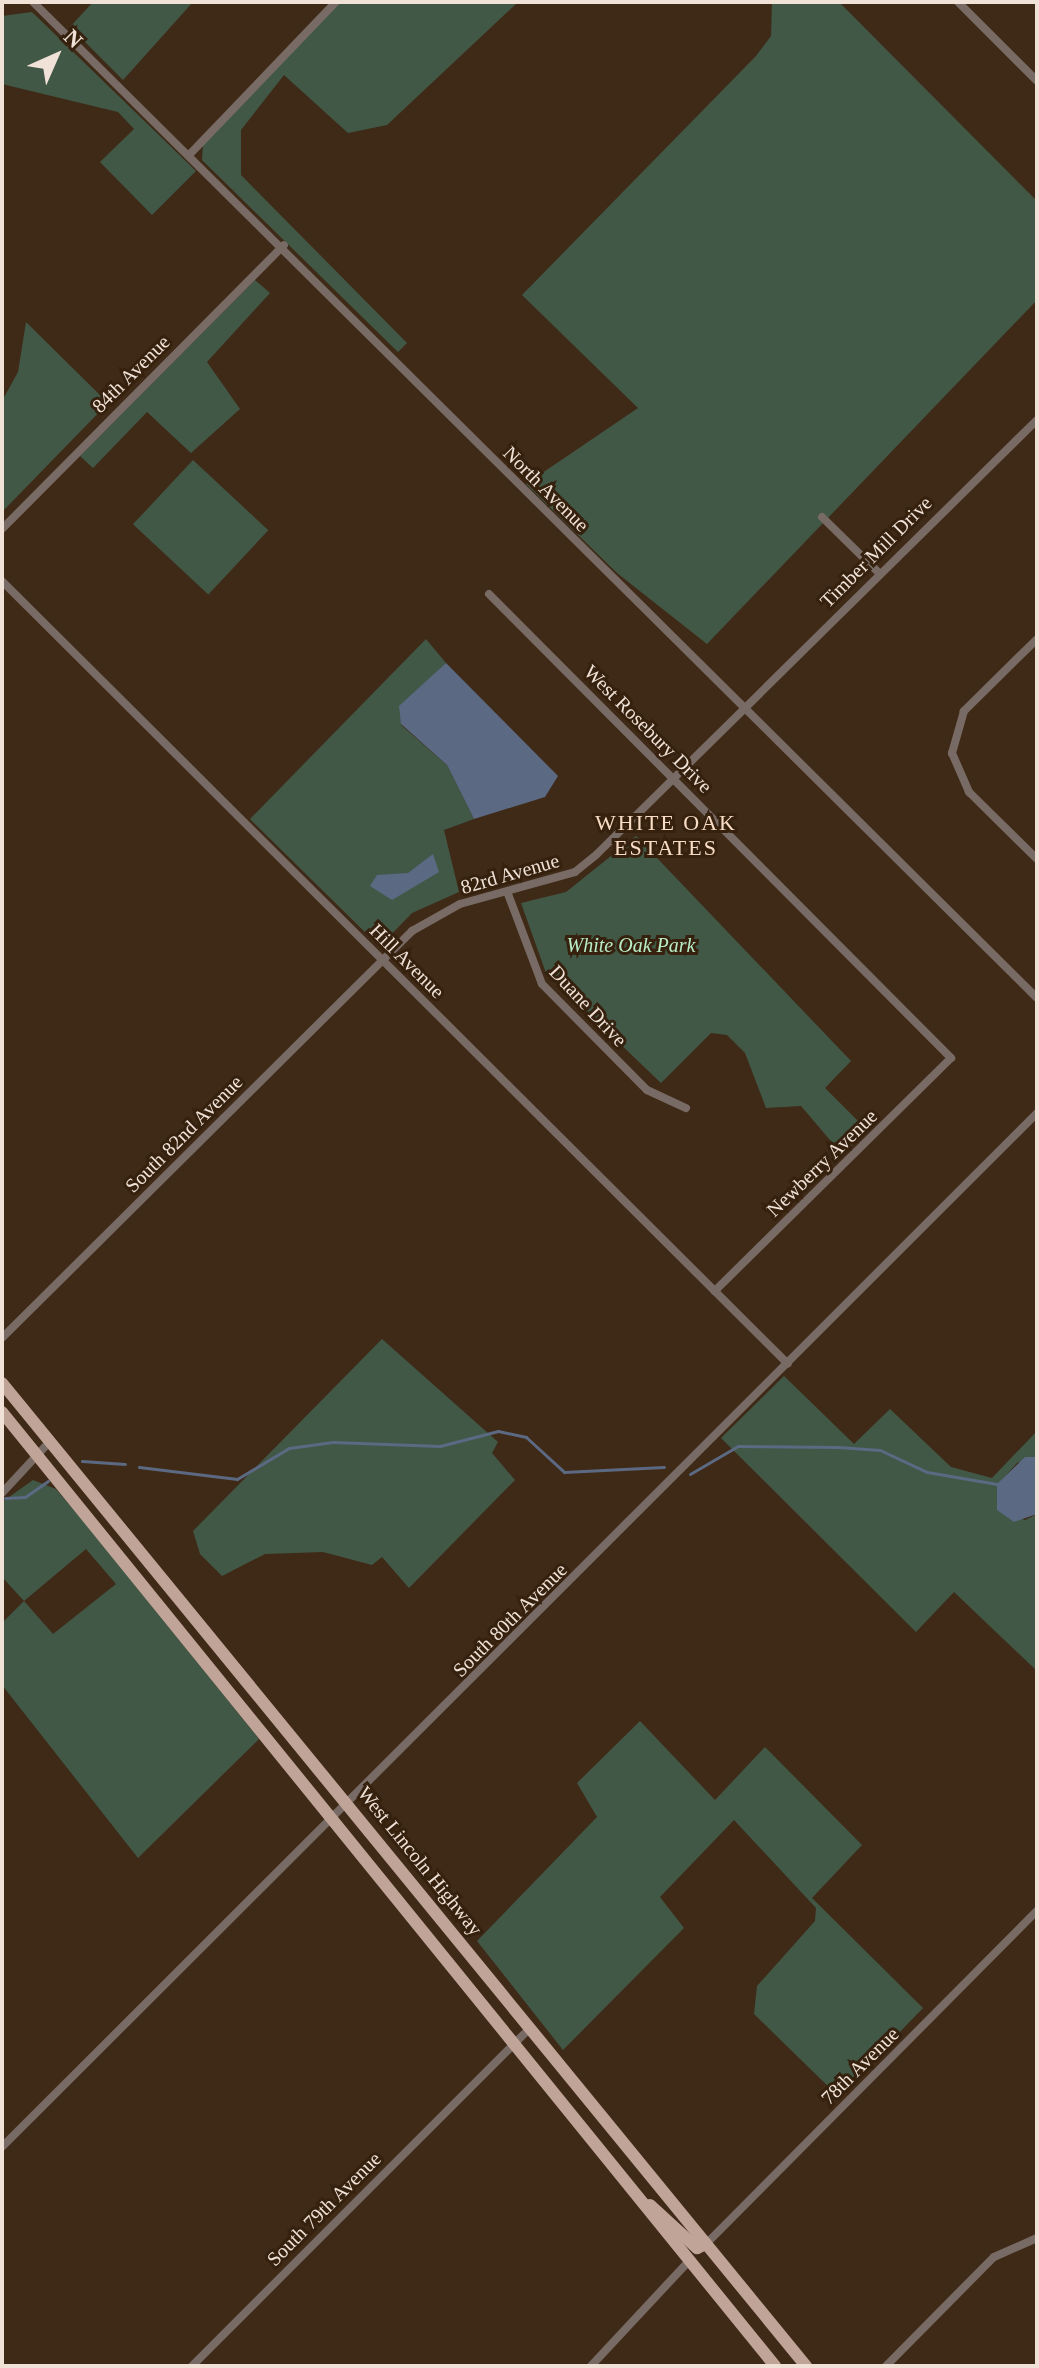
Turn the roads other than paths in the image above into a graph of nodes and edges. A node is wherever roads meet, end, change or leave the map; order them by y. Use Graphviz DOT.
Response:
graph roads {
  1 [pos="33,2"];
  2 [pos="336,2"];
  3 [pos="958,2"];
  4 [pos="1037,81"];
  5 [pos="190,154"];
  6 [pos="284,245"];
  7 [pos="1037,420"];
  8 [pos="822,517"];
  9 [pos="2,529"];
  10 [pos="878,572"];
  11 [pos="2,581"];
  12 [pos="489,594"];
  13 [pos="1037,640"];
  14 [pos="741,710"];
  15 [pos="673,778"];
  16 [pos="1037,859"];
  17 [pos="508,894"];
  18 [pos="382,958"];
  19 [pos="1037,998"];
  20 [pos="951,1058"];
  21 [pos="686,1108"];
  22 [pos="1037,1113"];
  23 [pos="715,1291"];
  24 [pos="5,1335"];
  25 [pos="788,1364"];
  26 [pos="2,1383"];
  27 [pos="2,1412"];
  28 [pos="51,1440"];
  29 [pos="39,1456"];
  30 [pos="2,1493"];
  31 [pos="347,1804"];
  32 [pos="333,1818"];
  33 [pos="1037,1911"];
  34 [pos="530,2028"];
  35 [pos="514,2042"];
  36 [pos="2,2147"];
  37 [pos="631,2191"];
  38 [pos="1037,2238"];
  39 [pos="706,2244"];
  40 [pos="689,2261"];
  41 [pos="192,2366"];
  42 [pos="591,2366"];
  43 [pos="775,2366"];
  44 [pos="806,2366"];
  45 [pos="886,2366"];
  1 -- 5 [label="street, North Avenue"];
  2 -- 5 [label="street"];
  3 -- 4 [label="street"];
  5 -- 6 [label="street, North Avenue"];
  6 -- 9 [label="street, 84th Avenue"];
  6 -- 14 [label="street, North Avenue"];
  7 -- 10 [label="street, Timber Mill Drive"];
  8 -- 10 [label="street"];
  10 -- 14 [label="street, Timber Mill Drive"];
  11 -- 18 [label="street, Hill Avenue"];
  12 -- 15 [label="street, West Rosebury Drive"];
  13 -- 16 [label="street"];
  14 -- 15 [label="street, 82rd Avenue"];
  14 -- 19 [label="street, North Avenue"];
  15 -- 17 [label="street, 82rd Avenue"];
  15 -- 20 [label="street, West Rosebury Drive"];
  17 -- 18 [label="street, 82rd Avenue"];
  17 -- 21 [label="street, Duane Drive"];
  18 -- 23 [label="street, Hill Avenue"];
  18 -- 24 [label="street, South 82nd Avenue"];
  20 -- 23 [label="street, Newberry Avenue"];
  22 -- 25 [label="street, South 80th Avenue"];
  23 -- 25 [label="street, Hill Avenue"];
  25 -- 31 [label="street, South 80th Avenue"];
  26 -- 28 [label="main road, West Lincoln Highway"];
  27 -- 29 [label="main road, West Lincoln Highway"];
  28 -- 29 [label="street"];
  28 -- 31 [label="main road, West Lincoln Highway"];
  29 -- 30 [label="street"];
  29 -- 32 [label="main road, West Lincoln Highway"];
  31 -- 32 [label="street, South 80th Avenue"];
  31 -- 34 [label="main road, West Lincoln Highway"];
  32 -- 35 [label="main road, West Lincoln Highway"];
  32 -- 36 [label="street, South 80th Avenue"];
  33 -- 39 [label="street, 78th Avenue"];
  34 -- 35 [label="street, South 79th Avenue"];
  34 -- 39 [label="main road, West Lincoln Highway"];
  35 -- 37 [label="main road, West Lincoln Highway"];
  35 -- 41 [label="street, South 79th Avenue"];
  37 -- 39 [label="main road"];
  37 -- 40 [label="main road, West Lincoln Highway"];
  38 -- 45 [label="street"];
  39 -- 44 [label="main road, West Lincoln Highway"];
  40 -- 42 [label="street"];
  40 -- 43 [label="main road, West Lincoln Highway"];
}
